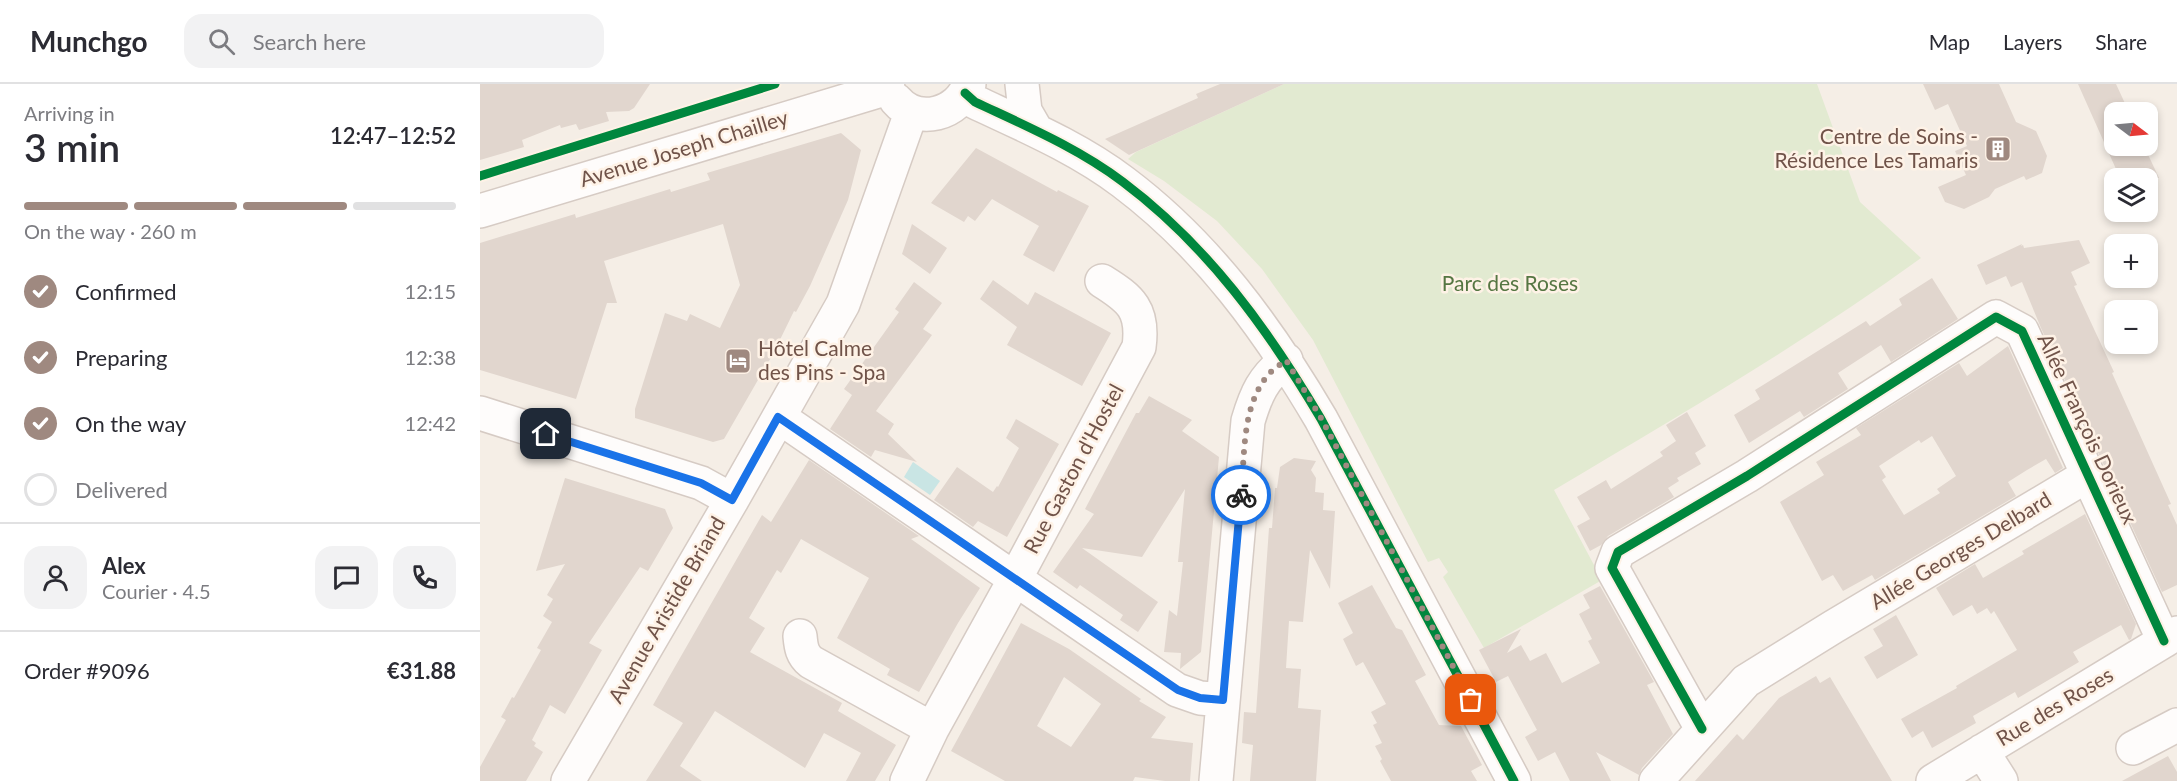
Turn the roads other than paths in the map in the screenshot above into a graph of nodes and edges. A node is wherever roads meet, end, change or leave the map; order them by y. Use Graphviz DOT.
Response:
graph roads {
  1 [pos="1022,84"];
  2 [pos="887,86"];
  3 [pos="967,88"];
  4 [pos="914,113"];
  5 [pos="1036,130"];
  6 [pos="480,211"];
  7 [pos="1102,281"];
  8 [pos="1286,360"];
  9 [pos="480,413"];
  10 [pos="778,417"];
  11 [pos="2088,475"];
  12 [pos="732,500"];
  13 [pos="1015,579"];
  14 [pos="800,636"];
  15 [pos="2170,637"];
  16 [pos="1223,700"];
  17 [pos="2177,725"];
  18 [pos="932,729"];
  19 [pos="1702,729"];
  20 [pos="2133,748"];
  21 [pos="1982,751"];
  22 [pos="911,780"];
  23 [pos="568,781"];
  24 [pos="1216,781"];
  25 [pos="1514,781"];
  26 [pos="1656,781"];
  27 [pos="1933,781"];
  28 [pos="2001,781"];
  1 -- 5 [label="street"];
  2 -- 4 [label="street"];
  2 -- 6 [label="street, Avenue Joseph Chailley"];
  3 -- 4 [label="street"];
  3 -- 5 [label="street"];
  4 -- 10 [label="street, Avenue Aristide Briand"];
  5 -- 8 [label="street"];
  7 -- 13 [label="street, Rue Gaston d'Hostel"];
  8 -- 16 [label="street"];
  8 -- 25 [label="street"];
  9 -- 12 [label="street"];
  10 -- 12 [label="street, Avenue Aristide Briand"];
  10 -- 13 [label="street"];
  11 -- 15 [label="street, Allée François Dorieux"];
  11 -- 19 [label="street, Allée Georges Delbard"];
  11 -- 19 [label="street, Allée François Dorieux"];
  12 -- 23 [label="street, Avenue Aristide Briand"];
  13 -- 16 [label="street"];
  13 -- 18 [label="street, Rue Gaston d'Hostel"];
  14 -- 18 [label="street"];
  15 -- 21 [label="street, Rue des Roses"];
  16 -- 24 [label="street"];
  17 -- 20 [label="street"];
  18 -- 22 [label="street, Rue Gaston d'Hostel"];
  19 -- 26 [label="street, Allée Georges Delbard"];
  21 -- 27 [label="street, Rue des Roses"];
  21 -- 28 [label="street"];
}
